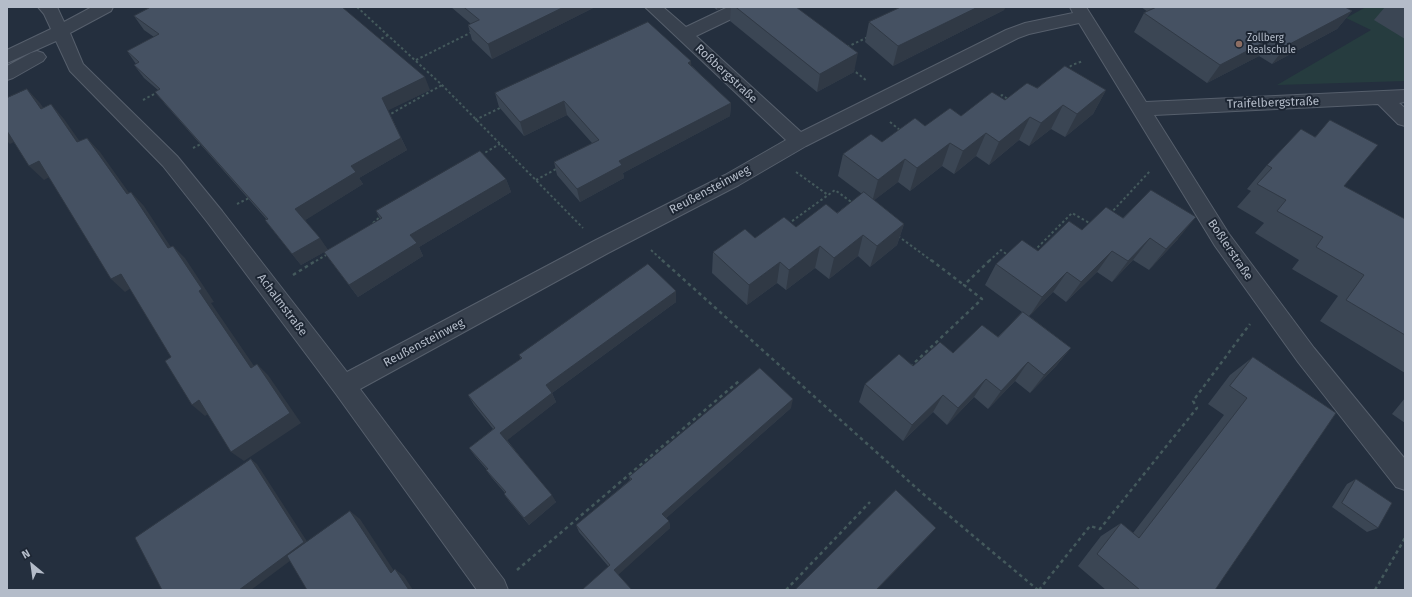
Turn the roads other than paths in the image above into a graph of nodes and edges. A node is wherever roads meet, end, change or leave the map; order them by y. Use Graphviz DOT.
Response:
graph roads {
  1 [pos="46,7"];
  2 [pos="105,7"];
  3 [pos="652,7"];
  4 [pos="742,7"];
  5 [pos="1081,12"];
  6 [pos="59,32"];
  7 [pos="684,35"];
  8 [pos="7,57"];
  9 [pos="7,74"];
  10 [pos="1405,96"];
  11 [pos="1383,98"];
  12 [pos="1141,109"];
  13 [pos="1405,119"];
  14 [pos="799,141"];
  15 [pos="344,386"];
  16 [pos="1405,478"];
  17 [pos="494,590"];
  1 -- 6 [label="street, Achalmstraße"];
  2 -- 6 [label="street"];
  3 -- 7 [label="street, Roßbergstraße"];
  4 -- 7 [label="street"];
  5 -- 12 [label="street, Boßlerstraße"];
  5 -- 14 [label="street, Reußensteinweg"];
  6 -- 8 [label="street"];
  6 -- 9 [label="street"];
  6 -- 15 [label="street, Achalmstraße"];
  7 -- 14 [label="street, Roßbergstraße"];
  10 -- 11 [label="street, Traifelbergstraße"];
  11 -- 12 [label="street, Traifelbergstraße"];
  11 -- 13 [label="street"];
  12 -- 16 [label="street, Boßlerstraße"];
  14 -- 15 [label="street, Reußensteinweg"];
  15 -- 17 [label="street, Achalmstraße"];
}
